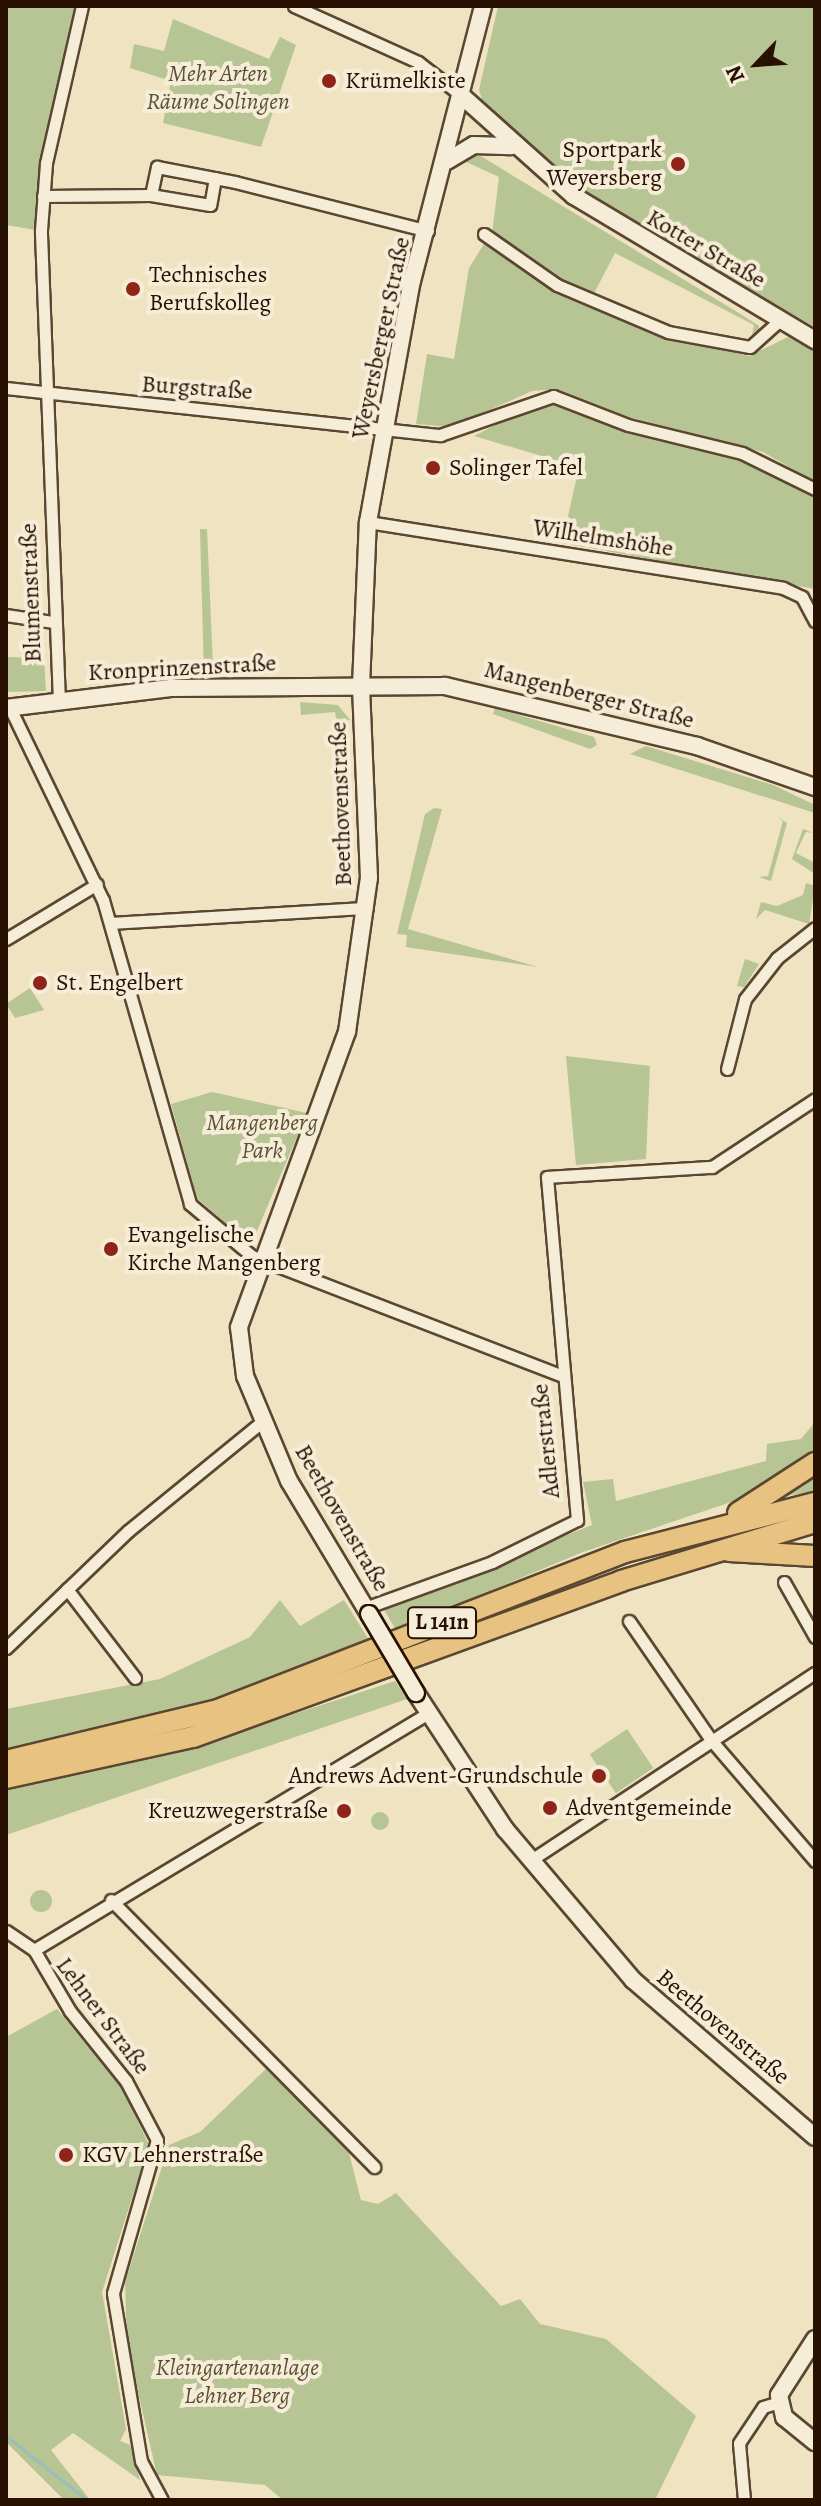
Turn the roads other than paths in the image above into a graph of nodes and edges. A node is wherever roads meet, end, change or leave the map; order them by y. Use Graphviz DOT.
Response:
graph roads {
  1 [pos="82,6"];
  2 [pos="294,6"];
  3 [pos="483,6"];
  4 [pos="462,96"];
  5 [pos="511,146"];
  6 [pos="447,161"];
  7 [pos="215,178"];
  8 [pos="151,195"];
  9 [pos="43,196"];
  10 [pos="428,231"];
  11 [pos="484,234"];
  12 [pos="780,320"];
  13 [pos="815,340"];
  14 [pos="6,388"];
  15 [pos="45,398"];
  16 [pos="385,425"];
  17 [pos="815,489"];
  18 [pos="368,522"];
  19 [pos="6,615"];
  20 [pos="815,621"];
  21 [pos="53,622"];
  22 [pos="361,686"];
  23 [pos="59,702"];
  24 [pos="8,708"];
  25 [pos="810,788"];
  26 [pos="97,884"];
  27 [pos="367,908"];
  28 [pos="111,923"];
  29 [pos="815,928"];
  30 [pos="6,939"];
  31 [pos="727,1069"];
  32 [pos="815,1099"];
  33 [pos="258,1258"];
  34 [pos="560,1375"];
  35 [pos="263,1421"];
  36 [pos="815,1463"];
  37 [pos="815,1503"];
  38 [pos="815,1522"];
  39 [pos="719,1524"];
  40 [pos="705,1552"];
  41 [pos="815,1556"];
  42 [pos="784,1582"];
  43 [pos="67,1589"];
  44 [pos="367,1611"];
  45 [pos="629,1621"];
  46 [pos="815,1637"];
  47 [pos="6,1648"];
  48 [pos="815,1673"];
  49 [pos="135,1678"];
  50 [pos="428,1713"];
  51 [pos="711,1740"];
  52 [pos="6,1761"];
  53 [pos="6,1778"];
  54 [pos="531,1860"];
  55 [pos="815,1861"];
  56 [pos="111,1900"];
  57 [pos="6,1931"];
  58 [pos="11,1943"];
  59 [pos="34,1950"];
  60 [pos="815,2137"];
  61 [pos="374,2167"];
  62 [pos="815,2339"];
  63 [pos="779,2402"];
  64 [pos="815,2442"];
  65 [pos="162,2500"];
  66 [pos="744,2500"];
  1 -- 9 [label="street, Blumenstraße"];
  2 -- 4 [label="street"];
  3 -- 4 [label="main road, Weyersberger Straße"];
  4 -- 5 [label="main road, Kotter Straße"];
  4 -- 6 [label="main road, Weyersberger Straße"];
  5 -- 6 [label="main road"];
  5 -- 12 [label="main road, Kotter Straße"];
  6 -- 10 [label="main road, Weyersberger Straße"];
  7 -- 8 [label="street"];
  7 -- 8 [label="street"];
  7 -- 10 [label="street"];
  8 -- 9 [label="street"];
  9 -- 15 [label="street, Blumenstraße"];
  10 -- 16 [label="main road, Weyersberger Straße"];
  11 -- 12 [label="street, Kotter Straße"];
  12 -- 13 [label="main road, Kotter Straße"];
  14 -- 15 [label="street, Burgstraße"];
  15 -- 16 [label="street, Burgstraße"];
  15 -- 21 [label="street, Blumenstraße"];
  16 -- 17 [label="street, Burgstraße"];
  16 -- 18 [label="main road, Weyersberger Straße"];
  18 -- 20 [label="street, Wilhelmshöhe"];
  18 -- 22 [label="main road, Weyersberger Straße"];
  19 -- 21 [label="street"];
  21 -- 23 [label="street, Blumenstraße"];
  22 -- 23 [label="main road, Kronprinzenstraße"];
  22 -- 25 [label="main road, Mangenberger Straße"];
  22 -- 27 [label="main road, Beethovenstraße"];
  23 -- 24 [label="main road, Kronprinzenstraße"];
  24 -- 26 [label="street"];
  26 -- 28 [label="street"];
  26 -- 30 [label="street"];
  27 -- 28 [label="street"];
  27 -- 33 [label="main road, Beethovenstraße"];
  28 -- 33 [label="street"];
  29 -- 31 [label="street"];
  32 -- 34 [label="street, Adlerstraße"];
  33 -- 34 [label="street"];
  33 -- 35 [label="main road, Beethovenstraße"];
  34 -- 44 [label="street, Adlerstraße"];
  35 -- 43 [label="street"];
  35 -- 44 [label="main road, Beethovenstraße"];
  36 -- 39 [label="highway"];
  37 -- 39 [label="highway, L 141n"];
  38 -- 40 [label="highway, L 141n"];
  39 -- 52 [label="highway, L 141n"];
  40 -- 41 [label="highway"];
  40 -- 53 [label="highway, L 141n"];
  42 -- 46 [label="street"];
  43 -- 47 [label="street"];
  43 -- 49 [label="street"];
  44 -- 50 [label="main road, Beethovenstraße, bridge"];
  45 -- 51 [label="street"];
  48 -- 51 [label="street"];
  50 -- 54 [label="main road, Beethovenstraße"];
  50 -- 56 [label="street, Lehner Straße"];
  51 -- 54 [label="street"];
  51 -- 55 [label="street"];
  54 -- 60 [label="main road, Beethovenstraße"];
  56 -- 59 [label="street, Lehner Straße"];
  56 -- 61 [label="street"];
  57 -- 58 [label="street"];
  58 -- 59 [label="street"];
  59 -- 65 [label="street, Lehner Straße"];
  62 -- 63 [label="main road"];
  63 -- 64 [label="main road"];
  63 -- 66 [label="street"];
}
